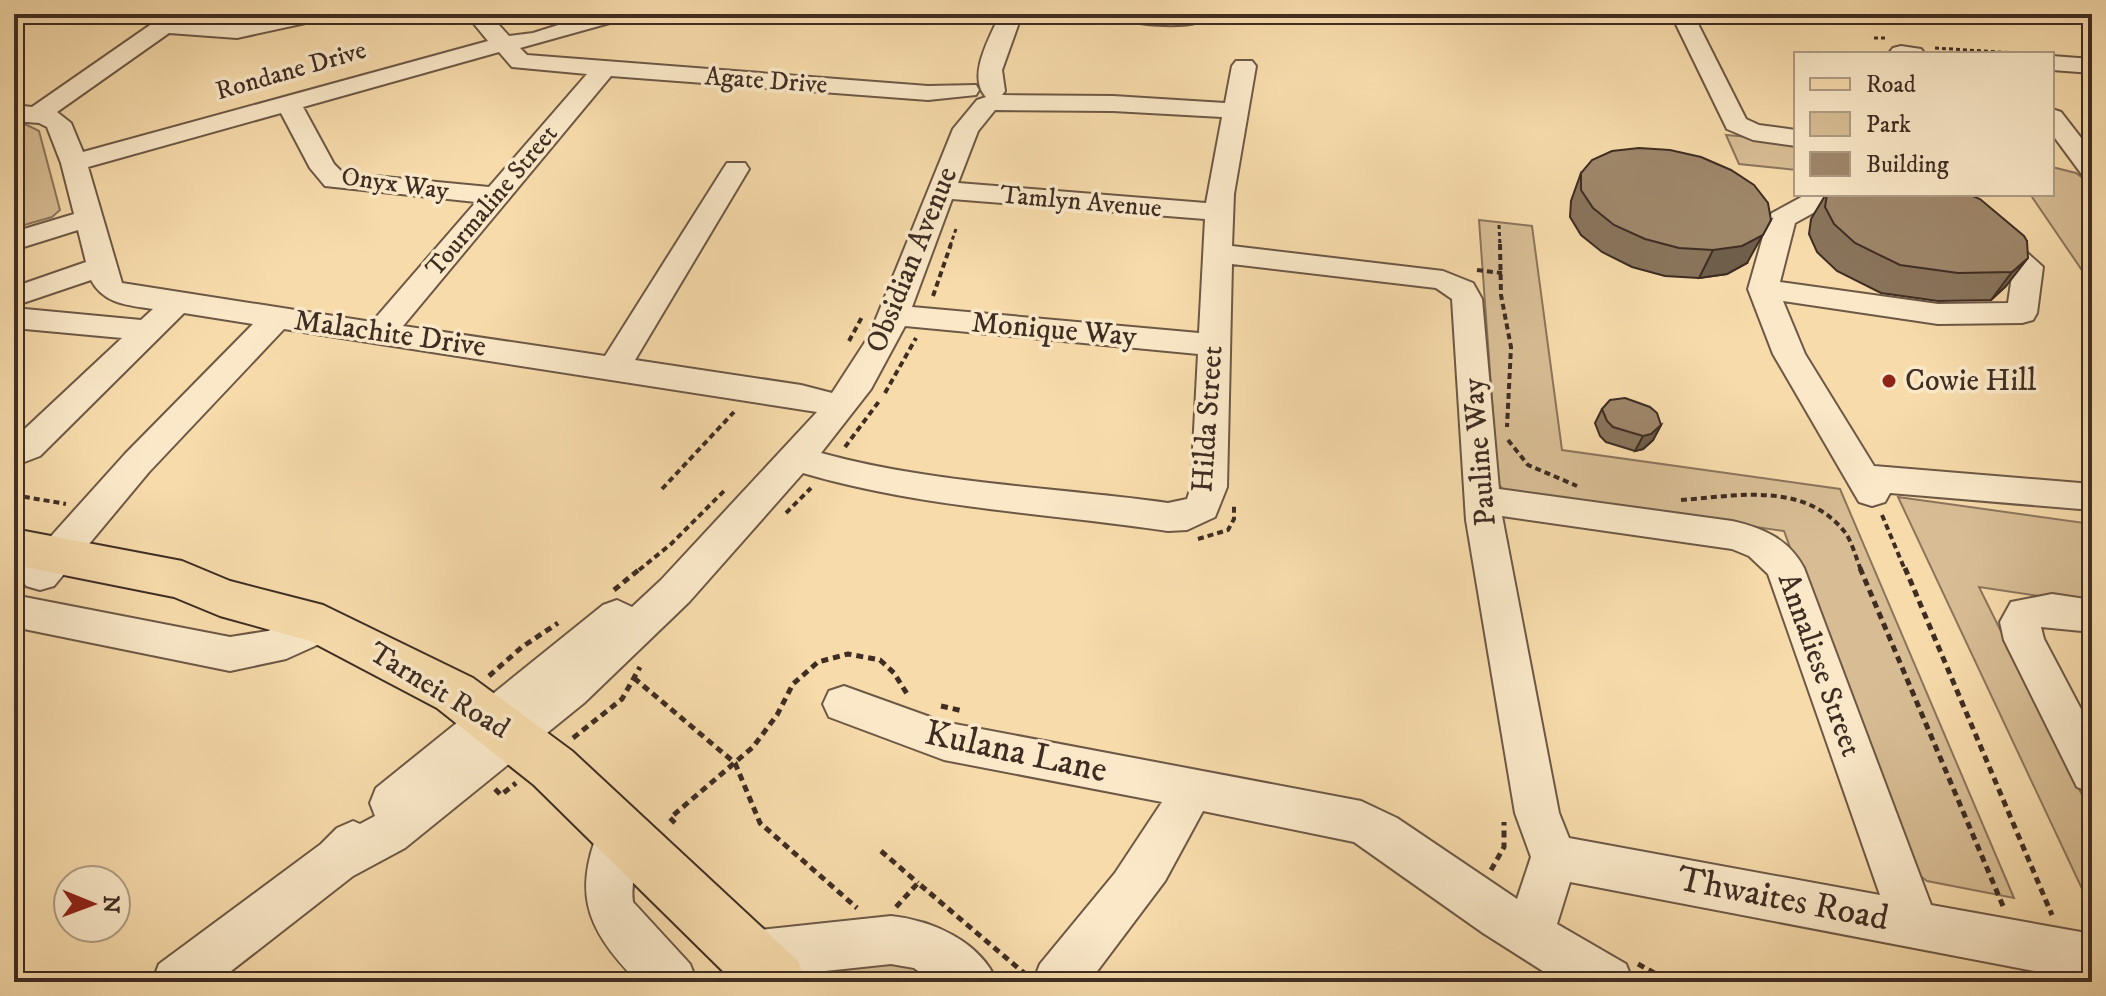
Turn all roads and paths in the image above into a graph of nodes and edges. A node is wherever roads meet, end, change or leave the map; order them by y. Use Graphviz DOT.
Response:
graph roads {
  1 [pos="316,14"];
  2 [pos="477,14"];
  3 [pos="616,14"];
  4 [pos="1011,14"];
  5 [pos="1122,14"];
  6 [pos="1682,14"];
  7 [pos="1192,19"];
  8 [pos="172,20"];
  9 [pos="1874,38"];
  10 [pos="502,44"];
  11 [pos="1897,46"];
  12 [pos="1922,51"];
  13 [pos="1959,52"];
  14 [pos="2054,63"];
  15 [pos="1244,66"];
  16 [pos="2092,66"];
  17 [pos="604,69"];
  18 [pos="978,97"];
  19 [pos="288,103"];
  20 [pos="1235,111"];
  21 [pos="36,117"];
  22 [pos="2054,120"];
  23 [pos="1794,138"];
  24 [pos="74,163"];
  25 [pos="2054,164"];
  26 [pos="736,169"];
  27 [pos="2091,169"];
  28 [pos="956,191"];
  29 [pos="496,196"];
  30 [pos="1823,196"];
  31 [pos="1909,196"];
  32 [pos="1219,212"];
  33 [pos="89,218"];
  34 [pos="14,241"];
  35 [pos="1217,253"];
  36 [pos="102,266"];
  37 [pos="1763,289"];
  38 [pos="14,297"];
  39 [pos="177,303"];
  40 [pos="910,316"];
  41 [pos="14,318"];
  42 [pos="276,318"];
  43 [pos="148,331"];
  44 [pos="380,333"];
  45 [pos="1214,345"];
  46 [pos="614,368"];
  47 [pos="742,404"];
  48 [pos="841,407"];
  49 [pos="14,454"];
  50 [pos="811,464"];
  51 [pos="1868,485"];
  52 [pos="662,489"];
  53 [pos="2092,497"];
  54 [pos="1482,500"];
  55 [pos="1234,503"];
  56 [pos="770,508"];
  57 [pos="1185,539"];
  58 [pos="28,568"];
  59 [pos="2092,616"];
  60 [pos="323,625"];
  61 [pos="634,678"];
  62 [pos="844,704"];
  63 [pos="502,726"];
  64 [pos="2092,773"];
  65 [pos="1191,788"];
  66 [pos="1501,809"];
  67 [pos="621,830"];
  68 [pos="881,851"];
  69 [pos="1554,857"];
  70 [pos="1488,875"];
  71 [pos="918,883"];
  72 [pos="1914,924"];
  73 [pos="1530,934"];
  74 [pos="891,940"];
  75 [pos="2080,956"];
  76 [pos="764,969"];
  77 [pos="178,982"];
  78 [pos="672,982"];
  79 [pos="972,982"];
  80 [pos="1058,982"];
  81 [pos="1608,982"];
  1 -- 8 [label="street"];
  2 -- 10 [label="street, Agate Drive"];
  3 -- 10 [label="street, Rondane Drive"];
  4 -- 18 [label="street, Obsidian Avenue"];
  5 -- 7 [label="street"];
  6 -- 23 [label="street"];
  8 -- 21 [label="street"];
  9 -- 11 [label="path"];
  10 -- 17 [label="street, Agate Drive"];
  10 -- 19 [label="street, Rondane Drive"];
  11 -- 12 [label="street"];
  12 -- 13 [label="path"];
  14 -- 16 [label="street"];
  15 -- 20 [label="street, Hilda Street"];
  17 -- 18 [label="street, Agate Drive"];
  17 -- 29 [label="street, Tourmaline Street"];
  18 -- 20 [label="street, Agate Drive"];
  18 -- 28 [label="street, Obsidian Avenue"];
  19 -- 24 [label="street, Rondane Drive"];
  19 -- 29 [label="street, Onyx Way"];
  20 -- 32 [label="street, Hilda Street"];
  21 -- 24 [label="street, Malachite Drive"];
  22 -- 27 [label="street"];
  24 -- 33 [label="street, Malachite Drive"];
  25 -- 27 [label="street"];
  26 -- 46 [label="street"];
  28 -- 32 [label="street, Tamlyn Avenue"];
  28 -- 40 [label="street, Obsidian Avenue"];
  28 -- 40 [label="path"];
  29 -- 44 [label="street, Tourmaline Street"];
  30 -- 37 [label="street"];
  31 -- 37 [label="street"];
  32 -- 35 [label="street, Hilda Street"];
  33 -- 34 [label="street"];
  33 -- 36 [label="street, Malachite Drive"];
  35 -- 45 [label="street, Hilda Street"];
  35 -- 54 [label="street, Pauline Way"];
  36 -- 38 [label="street"];
  36 -- 39 [label="street, Malachite Drive"];
  37 -- 51 [label="street"];
  39 -- 42 [label="street, Malachite Drive"];
  39 -- 43 [label="street"];
  40 -- 45 [label="street, Monique Way"];
  40 -- 48 [label="street, Obsidian Avenue"];
  40 -- 50 [label="path"];
  41 -- 43 [label="street"];
  42 -- 44 [label="street, Malachite Drive"];
  42 -- 58 [label="street"];
  43 -- 49 [label="street"];
  44 -- 46 [label="street, Malachite Drive"];
  45 -- 50 [label="street, Hilda Street"];
  46 -- 48 [label="street, Malachite Drive"];
  47 -- 52 [label="path"];
  48 -- 50 [label="street, Obsidian Avenue"];
  50 -- 56 [label="street, Obsidian Avenue"];
  50 -- 56 [label="path"];
  51 -- 53 [label="street"];
  51 -- 75 [label="path"];
  54 -- 69 [label="street, Pauline Way"];
  54 -- 72 [label="street, Annaliese Street"];
  55 -- 57 [label="path"];
  56 -- 63 [label="street, Obsidian Avenue"];
  58 -- 60 [label="main road, Tarneit Road"];
  58 -- 60 [label="street"];
  59 -- 64 [label="street"];
  60 -- 63 [label="main road, Tarneit Road"];
  61 -- 74 [label="path"];
  62 -- 65 [label="street, Kulana Lane"];
  63 -- 67 [label="main road, Tarneit Road"];
  63 -- 77 [label="street, Obsidian Avenue"];
  65 -- 73 [label="street, Kulana Lane"];
  65 -- 80 [label="street"];
  66 -- 70 [label="path"];
  67 -- 76 [label="main road, Tarneit Road"];
  67 -- 78 [label="street"];
  68 -- 71 [label="path"];
  69 -- 72 [label="street, Thwaites Road"];
  69 -- 73 [label="street"];
  72 -- 75 [label="street, Thwaites Road"];
  73 -- 81 [label="street, Kulana Lane"];
  74 -- 76 [label="street, Tarneit Road"];
  74 -- 79 [label="street, Tarneit Road"];
}
